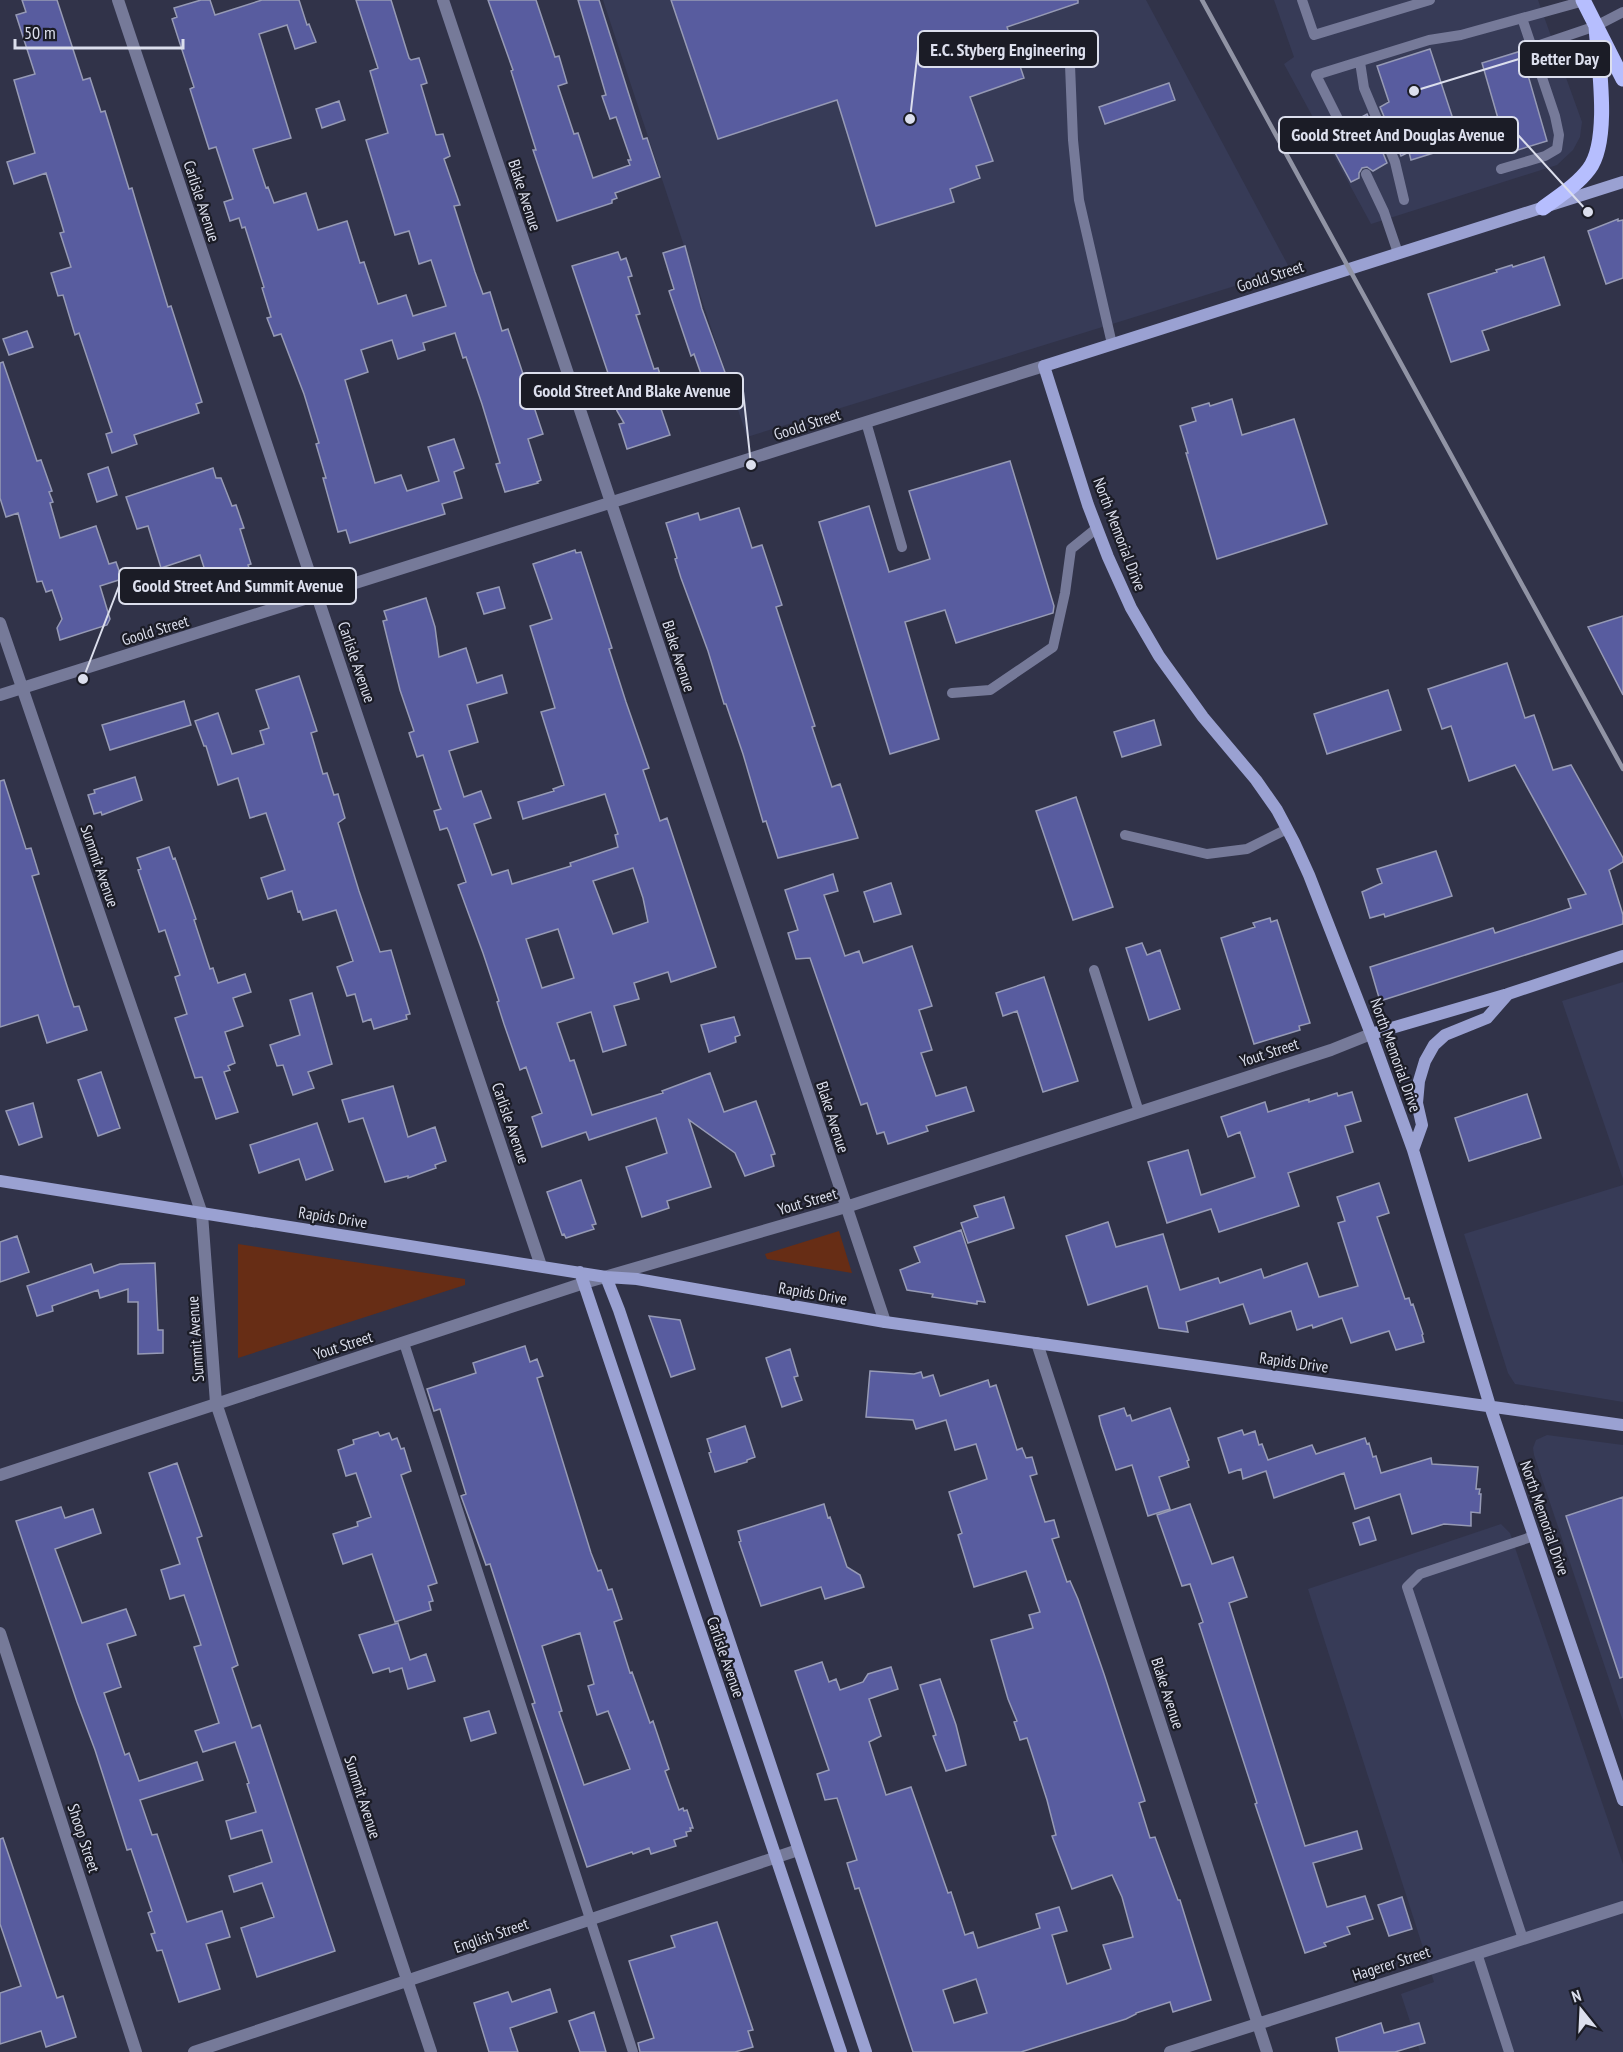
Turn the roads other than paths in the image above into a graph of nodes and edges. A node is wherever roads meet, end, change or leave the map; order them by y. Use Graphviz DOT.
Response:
graph roads {
  1 [pos="118,0"];
  2 [pos="442,0"];
  3 [pos="1302,0"];
  4 [pos="1430,0"];
  5 [pos="1584,1"];
  6 [pos="1623,12"];
  7 [pos="1522,18"];
  8 [pos="1596,26"];
  9 [pos="1531,48"];
  10 [pos="1360,62"];
  11 [pos="1070,65"];
  12 [pos="1623,79"];
  13 [pos="1342,127"];
  14 [pos="1502,169"];
  15 [pos="1366,174"];
  16 [pos="1623,182"];
  17 [pos="1404,200"];
  18 [pos="1543,208"];
  19 [pos="1398,252"];
  20 [pos="1112,344"];
  21 [pos="1044,366"];
  22 [pos="866,422"];
  23 [pos="611,503"];
  24 [pos="1097,528"];
  25 [pos="902,547"];
  26 [pos="317,596"];
  27 [pos="0,623"];
  28 [pos="22,688"];
  29 [pos="952,693"];
  30 [pos="0,695"];
  31 [pos="1287,829"];
  32 [pos="1125,835"];
  33 [pos="1623,956"];
  34 [pos="1094,970"];
  35 [pos="1508,994"];
  36 [pos="1371,1035"];
  37 [pos="1139,1112"];
  38 [pos="1413,1150"];
  39 [pos="0,1181"];
  40 [pos="846,1207"];
  41 [pos="202,1214"];
  42 [pos="541,1266"];
  43 [pos="606,1277"];
  44 [pos="582,1278"];
  45 [pos="885,1322"];
  46 [pos="404,1343"];
  47 [pos="1037,1343"];
  48 [pos="216,1403"];
  49 [pos="1490,1406"];
  50 [pos="1623,1425"];
  51 [pos="0,1475"];
  52 [pos="1534,1536"];
  53 [pos="0,1633"];
  54 [pos="1623,1800"];
  55 [pos="798,1850"];
  56 [pos="776,1858"];
  57 [pos="1623,1907"];
  58 [pos="590,1919"];
  59 [pos="1523,1939"];
  60 [pos="1477,1953"];
  61 [pos="407,1981"];
  62 [pos="1257,2023"];
  63 [pos="136,2052"];
  64 [pos="194,2052"];
  65 [pos="431,2052"];
  66 [pos="633,2052"];
  67 [pos="841,2052"];
  68 [pos="866,2052"];
  69 [pos="1170,2052"];
  70 [pos="1267,2052"];
  71 [pos="1509,2052"];
  1 -- 26 [label="street, Carlisle Avenue"];
  2 -- 23 [label="street, Blake Avenue"];
  3 -- 4 [label="lane"];
  5 -- 7 [label="lane"];
  5 -- 8 [label="main road"];
  6 -- 8 [label="lane"];
  7 -- 9 [label="lane"];
  7 -- 10 [label="lane"];
  8 -- 9 [label="lane"];
  8 -- 12 [label="main road"];
  8 -- 18 [label="main road"];
  9 -- 14 [label="lane"];
  10 -- 13 [label="lane"];
  10 -- 17 [label="lane"];
  11 -- 20 [label="lane"];
  15 -- 19 [label="lane"];
  16 -- 18 [label="street, Goold Street"];
  18 -- 19 [label="street, Goold Street"];
  19 -- 20 [label="street, Goold Street"];
  20 -- 21 [label="street, Goold Street"];
  21 -- 22 [label="street, Goold Street"];
  21 -- 24 [label="street, North Memorial Drive"];
  22 -- 23 [label="street, Goold Street"];
  22 -- 25 [label="lane"];
  23 -- 26 [label="street, Goold Street"];
  23 -- 40 [label="street, Blake Avenue"];
  24 -- 29 [label="lane"];
  24 -- 31 [label="street, North Memorial Drive"];
  26 -- 28 [label="street, Goold Street"];
  26 -- 42 [label="street, Carlisle Avenue"];
  27 -- 28 [label="street, Summit Avenue"];
  28 -- 30 [label="street, Goold Street"];
  28 -- 41 [label="street, Summit Avenue"];
  31 -- 32 [label="lane"];
  31 -- 36 [label="street, North Memorial Drive"];
  33 -- 35 [label="street, Yout Street"];
  34 -- 37 [label="lane"];
  35 -- 36 [label="street, Yout Street"];
  35 -- 38 [label="street"];
  36 -- 37 [label="street, Yout Street"];
  36 -- 38 [label="street, North Memorial Drive"];
  37 -- 40 [label="street, Yout Street"];
  38 -- 49 [label="street, North Memorial Drive"];
  39 -- 41 [label="street, Rapids Drive"];
  40 -- 43 [label="street, Yout Street"];
  40 -- 45 [label="street, Blake Avenue"];
  41 -- 42 [label="street, Rapids Drive"];
  41 -- 48 [label="street, Summit Avenue"];
  42 -- 44 [label="street, Rapids Drive"];
  43 -- 44 [label="street, Rapids Drive"];
  43 -- 45 [label="street, Rapids Drive"];
  43 -- 55 [label="street, Carlisle Avenue"];
  44 -- 46 [label="street, Yout Street"];
  44 -- 56 [label="street, Carlisle Avenue"];
  45 -- 47 [label="street, Rapids Drive"];
  46 -- 48 [label="street, Yout Street"];
  46 -- 58 [label="lane"];
  47 -- 49 [label="street, Rapids Drive"];
  47 -- 62 [label="street, Blake Avenue"];
  48 -- 51 [label="street, Yout Street"];
  48 -- 61 [label="street, Summit Avenue"];
  49 -- 50 [label="street, Rapids Drive"];
  49 -- 52 [label="street, North Memorial Drive"];
  52 -- 54 [label="street, North Memorial Drive"];
  52 -- 59 [label="lane"];
  53 -- 63 [label="street, Shoop Street"];
  55 -- 56 [label="street, English Street"];
  55 -- 68 [label="street, Carlisle Avenue"];
  56 -- 58 [label="street, English Street"];
  56 -- 67 [label="street, Carlisle Avenue"];
  57 -- 59 [label="street, Hagerer Street"];
  58 -- 61 [label="street, English Street"];
  58 -- 66 [label="lane"];
  59 -- 60 [label="street, Hagerer Street"];
  60 -- 62 [label="street, Hagerer Street"];
  60 -- 71 [label="lane"];
  61 -- 64 [label="street, English Street"];
  61 -- 65 [label="street, Summit Avenue"];
  62 -- 69 [label="street, Hagerer Street"];
  62 -- 70 [label="street, Blake Avenue"];
}
